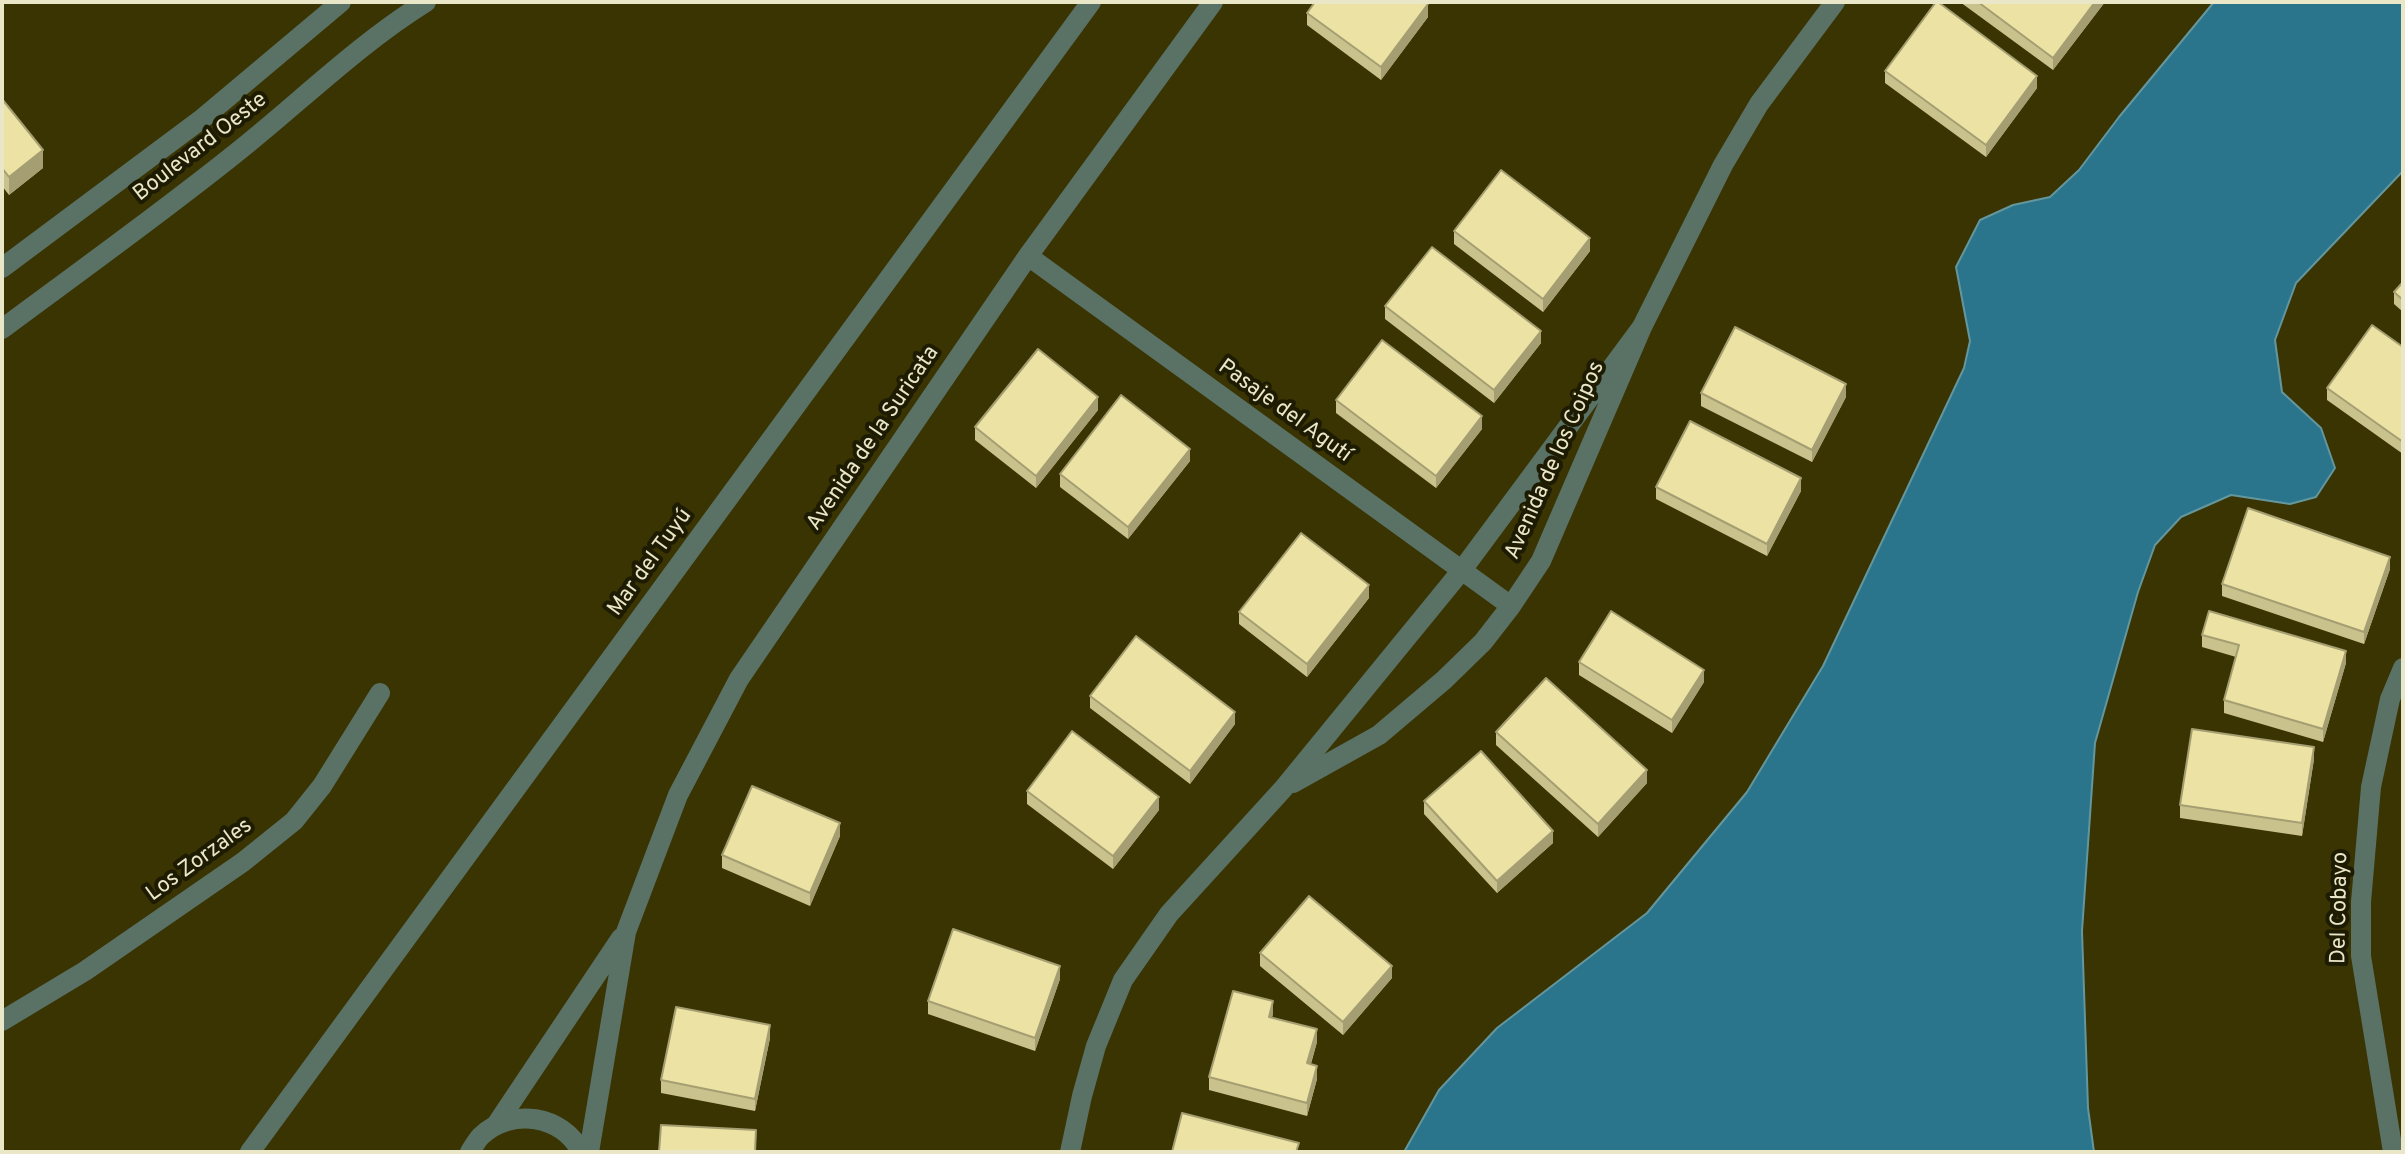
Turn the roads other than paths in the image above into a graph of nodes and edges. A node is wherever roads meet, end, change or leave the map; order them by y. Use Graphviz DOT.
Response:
graph roads {
  1 [pos="341,2"];
  2 [pos="426,2"];
  3 [pos="1091,2"];
  4 [pos="1213,2"];
  5 [pos="1835,2"];
  6 [pos="1028,256"];
  7 [pos="2,268"];
  8 [pos="5,320"];
  9 [pos="1642,327"];
  10 [pos="1462,570"];
  11 [pos="1511,606"];
  12 [pos="2403,668"];
  13 [pos="380,693"];
  14 [pos="1283,789"];
  15 [pos="626,932"];
  16 [pos="2,1021"];
  17 [pos="496,1125"];
  18 [pos="250,1152"];
  19 [pos="470,1152"];
  20 [pos="581,1152"];
  21 [pos="589,1152"];
  22 [pos="1070,1152"];
  23 [pos="2393,1152"];
  1 -- 7 [label="street, Boulevard Oeste"];
  2 -- 8 [label="street, Boulevard Oeste"];
  3 -- 18 [label="street, Mar del Tuyú"];
  4 -- 6 [label="street, Avenida de la Suricata"];
  5 -- 9 [label="street, Avenida de los Coipos"];
  6 -- 10 [label="street, Pasaje del Agutí"];
  6 -- 15 [label="street, Avenida de la Suricata"];
  9 -- 10 [label="street, Avenida de los Coipos"];
  9 -- 11 [label="street, Avenida de los Coipos"];
  10 -- 11 [label="street, Pasaje del Agutí"];
  10 -- 14 [label="street, Avenida de los Coipos"];
  11 -- 14 [label="street, Avenida de los Coipos"];
  12 -- 23 [label="street, Del Cobayo"];
  13 -- 16 [label="street, Los Zorzales"];
  14 -- 22 [label="street, Avenida de los Coipos"];
  15 -- 17 [label="street, Avenida de la Suricata"];
  15 -- 21 [label="street, Avenida de la Suricata"];
  17 -- 19 [label="street, Avenida de la Suricata"];
  17 -- 20 [label="street"];
}
